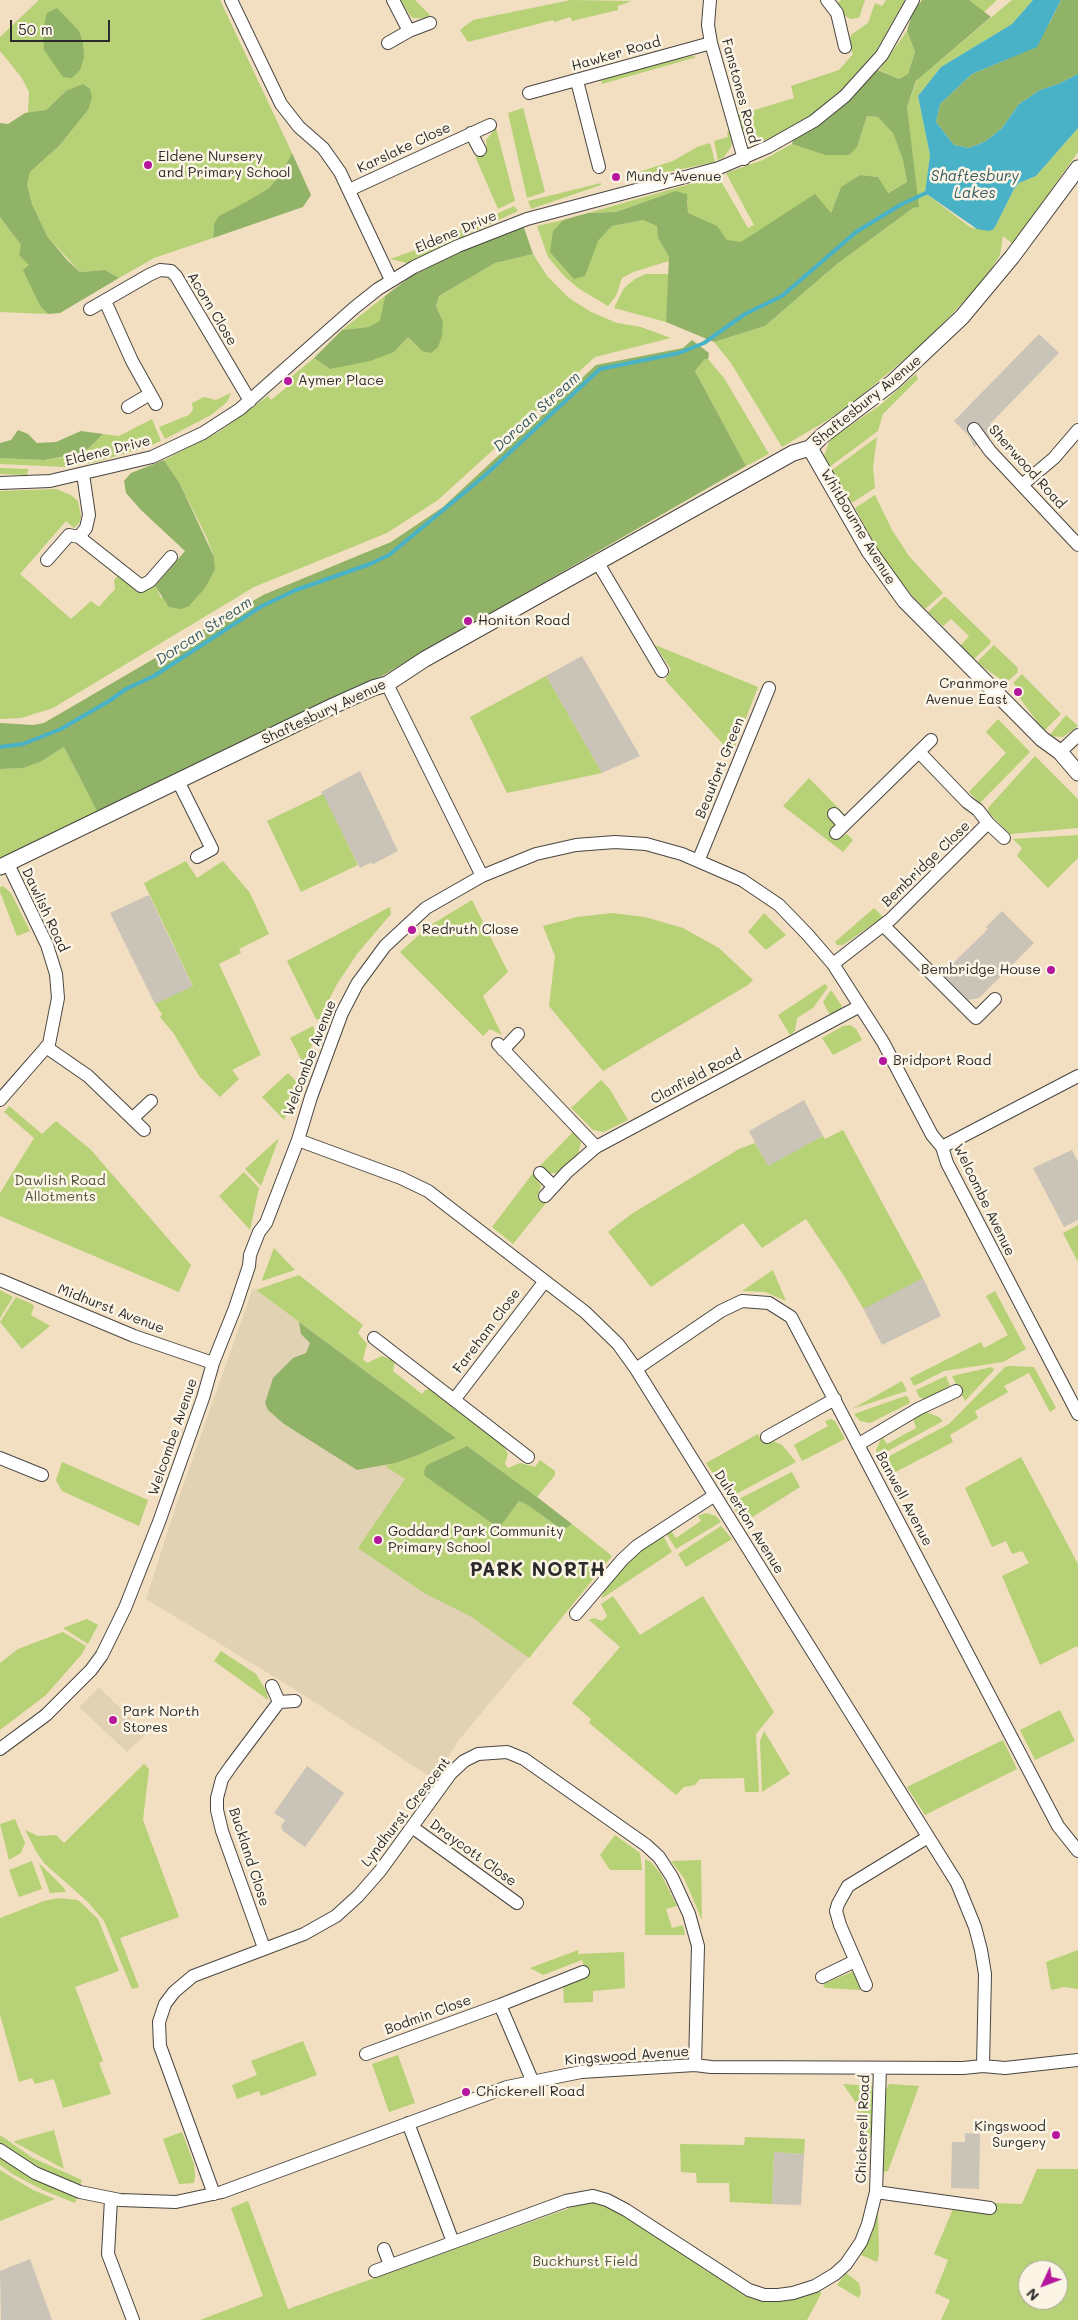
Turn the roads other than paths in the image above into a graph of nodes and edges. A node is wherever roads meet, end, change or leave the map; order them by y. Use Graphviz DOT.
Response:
graph roads {
  1 [pos="231,0"];
  2 [pos="393,0"];
  3 [pos="710,0"];
  4 [pos="828,0"];
  5 [pos="913,0"];
  6 [pos="430,23"];
  7 [pos="409,31"];
  8 [pos="388,43"];
  9 [pos="711,43"];
  10 [pos="845,47"];
  11 [pos="577,81"];
  12 [pos="529,93"];
  13 [pos="490,125"];
  14 [pos="471,133"];
  15 [pos="480,150"];
  16 [pos="744,159"];
  17 [pos="599,167"];
  18 [pos="1078,168"];
  19 [pos="349,190"];
  20 [pos="391,280"];
  21 [pos="105,301"];
  22 [pos="90,309"];
  23 [pos="250,401"];
  24 [pos="128,407"];
  25 [pos="974,429"];
  26 [pos="1078,430"];
  27 [pos="810,448"];
  28 [pos="83,474"];
  29 [pos="0,483"];
  30 [pos="1022,485"];
  31 [pos="79,537"];
  32 [pos="1078,545"];
  33 [pos="172,557"];
  34 [pos="47,560"];
  35 [pos="598,563"];
  36 [pos="662,671"];
  37 [pos="387,684"];
  38 [pos="769,688"];
  39 [pos="1078,735"];
  40 [pos="931,740"];
  41 [pos="919,752"];
  42 [pos="1060,752"];
  43 [pos="1078,774"];
  44 [pos="178,782"];
  45 [pos="834,814"];
  46 [pos="988,824"];
  47 [pos="1004,838"];
  48 [pos="197,857"];
  49 [pos="699,859"];
  50 [pos="4,866"];
  51 [pos="482,876"];
  52 [pos="884,926"];
  53 [pos="832,964"];
  54 [pos="995,999"];
  55 [pos="860,1006"];
  56 [pos="518,1034"];
  57 [pos="46,1047"];
  58 [pos="1078,1076"];
  59 [pos="0,1100"];
  60 [pos="151,1101"];
  61 [pos="133,1118"];
  62 [pos="144,1130"];
  63 [pos="298,1140"];
  64 [pos="596,1147"];
  65 [pos="942,1148"];
  66 [pos="540,1173"];
  67 [pos="554,1186"];
  68 [pos="544,1196"];
  69 [pos="0,1280"];
  70 [pos="545,1281"];
  71 [pos="374,1338"];
  72 [pos="212,1363"];
  73 [pos="636,1369"];
  74 [pos="956,1392"];
  75 [pos="835,1399"];
  76 [pos="454,1400"];
  77 [pos="1078,1414"];
  78 [pos="767,1437"];
  79 [pos="859,1444"];
  80 [pos="528,1457"];
  81 [pos="0,1458"];
  82 [pos="42,1475"];
  83 [pos="715,1495"];
  84 [pos="576,1614"];
  85 [pos="272,1686"];
  86 [pos="295,1700"];
  87 [pos="279,1702"];
  88 [pos="0,1749"];
  89 [pos="412,1827"];
  90 [pos="928,1837"];
  91 [pos="1078,1852"];
  92 [pos="517,1903"];
  93 [pos="264,1948"];
  94 [pos="855,1961"];
  95 [pos="583,1972"];
  96 [pos="822,1977"];
  97 [pos="866,1985"];
  98 [pos="500,2005"];
  99 [pos="366,2054"];
  100 [pos="1078,2060"];
  101 [pos="695,2065"];
  102 [pos="983,2066"];
  103 [pos="880,2068"];
  104 [pos="532,2080"];
  105 [pos="408,2123"];
  106 [pos="0,2150"];
  107 [pos="876,2192"];
  108 [pos="214,2194"];
  109 [pos="111,2199"];
  110 [pos="990,2208"];
  111 [pos="453,2242"];
  112 [pos="384,2249"];
  113 [pos="390,2265"];
  114 [pos="376,2271"];
  115 [pos="133,2320"];
  1 -- 19 [label="street"];
  2 -- 7 [label="street"];
  3 -- 9 [label="street, Fanstones Road"];
  4 -- 10 [label="street"];
  5 -- 16 [label="street, Eldene Drive"];
  6 -- 7 [label="street"];
  7 -- 8 [label="street"];
  9 -- 11 [label="street, Hawker Road"];
  9 -- 16 [label="street, Fanstones Road"];
  11 -- 12 [label="street, Hawker Road"];
  11 -- 17 [label="street"];
  13 -- 14 [label="street, Karslake Close"];
  14 -- 15 [label="street, Karslake Close"];
  14 -- 19 [label="street, Karslake Close"];
  16 -- 20 [label="street, Eldene Drive"];
  18 -- 27 [label="street, Shaftesbury Avenue"];
  19 -- 20 [label="street"];
  20 -- 23 [label="street, Eldene Drive"];
  21 -- 22 [label="street, Acorn Close"];
  21 -- 23 [label="street, Acorn Close"];
  21 -- 24 [label="street"];
  23 -- 28 [label="street, Eldene Drive"];
  25 -- 30 [label="street, Sherwood Road"];
  26 -- 30 [label="street"];
  27 -- 35 [label="street, Shaftesbury Avenue"];
  27 -- 42 [label="street, Whitbourne Avenue"];
  28 -- 29 [label="street, Eldene Drive"];
  28 -- 31 [label="street"];
  30 -- 32 [label="street, Sherwood Road"];
  31 -- 33 [label="street"];
  31 -- 34 [label="street"];
  35 -- 36 [label="street"];
  35 -- 37 [label="street, Shaftesbury Avenue"];
  37 -- 44 [label="street, Shaftesbury Avenue"];
  37 -- 51 [label="street"];
  38 -- 49 [label="street, Beaufort Green"];
  39 -- 42 [label="street"];
  40 -- 41 [label="street"];
  41 -- 45 [label="street"];
  41 -- 46 [label="street, Bembridge Close"];
  42 -- 43 [label="street, Whitbourne Avenue"];
  44 -- 48 [label="street"];
  44 -- 50 [label="street, Shaftesbury Avenue"];
  46 -- 47 [label="street, Bembridge Close"];
  46 -- 52 [label="street, Bembridge Close"];
  49 -- 51 [label="street, Welcombe Avenue"];
  49 -- 53 [label="street, Welcombe Avenue"];
  50 -- 57 [label="street, Dawlish Road"];
  51 -- 63 [label="street, Welcombe Avenue"];
  52 -- 53 [label="street, Bembridge Close"];
  52 -- 54 [label="street, Bembridge Close"];
  53 -- 55 [label="street, Welcombe Avenue"];
  55 -- 64 [label="street, Clanfield Road"];
  55 -- 65 [label="street, Welcombe Avenue"];
  56 -- 64 [label="street"];
  57 -- 59 [label="street, Dawlish Road"];
  57 -- 61 [label="street"];
  58 -- 65 [label="street"];
  60 -- 61 [label="street"];
  61 -- 62 [label="street"];
  63 -- 70 [label="street, Dulverton Avenue"];
  63 -- 72 [label="street, Welcombe Avenue"];
  64 -- 67 [label="street, Clanfield Road"];
  65 -- 77 [label="street, Welcombe Avenue"];
  66 -- 67 [label="street"];
  67 -- 68 [label="street, Clanfield Road"];
  69 -- 72 [label="street, Midhurst Avenue"];
  70 -- 73 [label="street, Dulverton Avenue"];
  70 -- 76 [label="street, Fareham Close"];
  71 -- 76 [label="street"];
  72 -- 88 [label="street, Welcombe Avenue"];
  73 -- 75 [label="street, Banwell Avenue"];
  73 -- 83 [label="street, Dulverton Avenue"];
  74 -- 79 [label="street"];
  75 -- 78 [label="street"];
  75 -- 79 [label="street, Banwell Avenue"];
  76 -- 80 [label="street"];
  79 -- 91 [label="street, Banwell Avenue"];
  81 -- 82 [label="street"];
  83 -- 84 [label="street"];
  83 -- 90 [label="street, Dulverton Avenue"];
  85 -- 87 [label="street"];
  86 -- 87 [label="street"];
  87 -- 93 [label="street, Buckland Close"];
  89 -- 92 [label="street, Draycott Close"];
  89 -- 93 [label="street, Lyndhurst Crescent"];
  89 -- 101 [label="street, Lyndhurst Crescent"];
  90 -- 94 [label="street"];
  90 -- 102 [label="street, Dulverton Avenue"];
  93 -- 108 [label="street, Lyndhurst Crescent"];
  94 -- 96 [label="street"];
  94 -- 97 [label="street"];
  95 -- 98 [label="street, Bodmin Close"];
  98 -- 99 [label="street, Bodmin Close"];
  98 -- 104 [label="street"];
  100 -- 102 [label="street, Kingswood Avenue"];
  101 -- 103 [label="street, Kingswood Avenue"];
  101 -- 104 [label="street, Kingswood Avenue"];
  102 -- 103 [label="street, Kingswood Avenue"];
  103 -- 107 [label="street, Chickerell Road"];
  104 -- 105 [label="street, Kingswood Avenue"];
  105 -- 108 [label="street, Kingswood Avenue"];
  105 -- 111 [label="street"];
  106 -- 109 [label="street, Kingswood Avenue"];
  107 -- 110 [label="street, Chickerell Road"];
  107 -- 111 [label="street, Chickerell Road"];
  108 -- 109 [label="street, Kingswood Avenue"];
  109 -- 115 [label="street"];
  111 -- 113 [label="street, Chickerell Road"];
  112 -- 113 [label="street"];
  113 -- 114 [label="street, Chickerell Road"];
}
